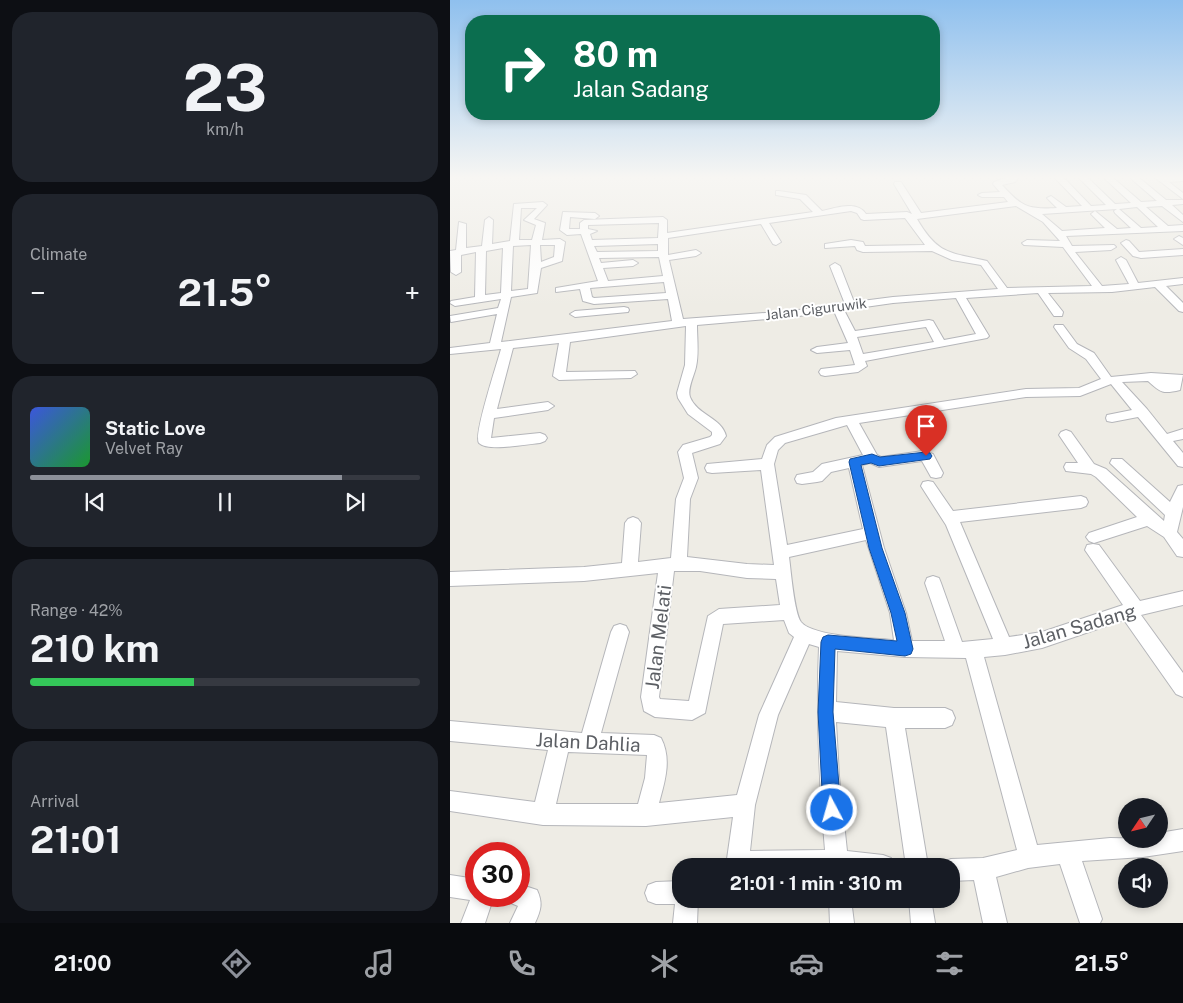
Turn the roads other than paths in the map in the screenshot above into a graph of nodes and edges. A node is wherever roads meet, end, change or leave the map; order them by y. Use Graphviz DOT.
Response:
graph roads {
  1 [pos="516,219"];
  2 [pos="530,219"];
  3 [pos="565,219"];
  4 [pos="579,219"];
  5 [pos="592,219"];
  6 [pos="775,219"];
  7 [pos="861,219"];
  8 [pos="916,219"];
  9 [pos="1045,219"];
  10 [pos="1101,219"];
  11 [pos="1127,219"];
  12 [pos="1155,219"];
  13 [pos="489,220"];
  14 [pos="763,221"];
  15 [pos="589,223"];
  16 [pos="462,224"];
  17 [pos="865,227"];
  18 [pos="1183,228"];
  19 [pos="1166,229"];
  20 [pos="1112,230"];
  21 [pos="1139,231"];
  22 [pos="663,232"];
  23 [pos="1060,234"];
  24 [pos="537,241"];
  25 [pos="776,242"];
  26 [pos="511,243"];
  27 [pos="590,243"];
  28 [pos="1126,243"];
  29 [pos="1027,244"];
  30 [pos="828,246"];
  31 [pos="1111,247"];
  32 [pos="484,248"];
  33 [pos="933,248"];
  34 [pos="1070,250"];
  35 [pos="1183,252"];
  36 [pos="456,253"];
  37 [pos="696,253"];
  38 [pos="1094,254"];
  39 [pos="593,255"];
  40 [pos="664,257"];
  41 [pos="1121,260"];
  42 [pos="536,266"];
  43 [pos="596,266"];
  44 [pos="835,266"];
  45 [pos="456,272"];
  46 [pos="669,279"];
  47 [pos="1183,281"];
  48 [pos="604,284"];
  49 [pos="1158,284"];
  50 [pos="585,285"];
  51 [pos="1136,286"];
  52 [pos="1099,288"];
  53 [pos="560,290"];
  54 [pos="1041,290"];
  55 [pos="1004,291"];
  56 [pos="506,295"];
  57 [pos="959,295"];
  58 [pos="672,296"];
  59 [pos="480,299"];
  60 [pos="455,303"];
  61 [pos="850,304"];
  62 [pos="837,306"];
  63 [pos="1183,309"];
  64 [pos="503,310"];
  65 [pos="624,310"];
  66 [pos="575,312"];
  67 [pos="1058,314"];
  68 [pos="451,318"];
  69 [pos="692,321"];
  70 [pos="678,323"];
  71 [pos="1059,327"];
  72 [pos="570,339"];
  73 [pos="852,340"];
  74 [pos="941,344"];
  75 [pos="502,345"];
  76 [pos="817,350"];
  77 [pos="450,351"];
  78 [pos="859,358"];
  79 [pos="825,372"];
  80 [pos="630,374"];
  81 [pos="1178,379"];
  82 [pos="1111,380"];
  83 [pos="1143,412"];
  84 [pos="1112,418"];
  85 [pos="852,420"];
  86 [pos="1183,434"];
  87 [pos="1066,435"];
  88 [pos="540,438"];
  89 [pos="1164,439"];
  90 [pos="872,458"];
  91 [pos="854,462"];
  92 [pos="1183,462"];
  93 [pos="767,464"];
  94 [pos="1117,464"];
  95 [pos="1071,467"];
  96 [pos="712,468"];
  97 [pos="1088,468"];
  98 [pos="802,479"];
  99 [pos="1183,490"];
  100 [pos="1081,502"];
  101 [pos="1173,513"];
  102 [pos="950,516"];
  103 [pos="1149,519"];
  104 [pos="633,522"];
  105 [pos="872,533"];
  106 [pos="1169,533"];
  107 [pos="1183,551"];
  108 [pos="779,553"];
  109 [pos="673,565"];
  110 [pos="629,570"];
  111 [pos="782,572"];
  112 [pos="450,579"];
  113 [pos="933,583"];
  114 [pos="1183,598"];
  115 [pos="1132,610"];
  116 [pos="789,612"];
  117 [pos="620,632"];
  118 [pos="804,634"];
  119 [pos="828,642"];
  120 [pos="1005,647"];
  121 [pos="905,649"];
  122 [pos="965,650"];
  123 [pos="1183,687"];
  124 [pos="826,712"];
  125 [pos="894,718"];
  126 [pos="945,718"];
  127 [pos="450,731"];
  128 [pos="562,742"];
  129 [pos="590,743"];
  130 [pos="450,801"];
  131 [pos="745,805"];
  132 [pos="543,814"];
  133 [pos="646,815"];
  134 [pos="1183,840"];
  135 [pos="1068,853"];
  136 [pos="738,858"];
  137 [pos="836,858"];
  138 [pos="916,858"];
  139 [pos="1022,860"];
  140 [pos="983,869"];
  141 [pos="960,870"];
  142 [pos="450,886"];
  143 [pos="465,888"];
  144 [pos="672,892"];
  145 [pos="656,893"];
  146 [pos="530,900"];
  147 [pos="479,907"];
  148 [pos="686,908"];
  149 [pos="841,908"];
  150 [pos="921,908"];
  151 [pos="1090,919"];
  152 [pos="474,923"];
  153 [pos="522,923"];
  154 [pos="685,923"];
  155 [pos="842,923"];
  156 [pos="923,923"];
  157 [pos="995,923"];
  1 -- 26 [label="street"];
  2 -- 24 [label="street"];
  3 -- 15 [label="street"];
  4 -- 15 [label="street"];
  5 -- 15 [label="street"];
  6 -- 14 [label="street"];
  7 -- 17 [label="street"];
  8 -- 33 [label="street"];
  9 -- 23 [label="street"];
  10 -- 21 [label="street"];
  11 -- 21 [label="street"];
  12 -- 19 [label="street"];
  13 -- 32 [label="street"];
  14 -- 22 [label="street"];
  14 -- 25 [label="street"];
  15 -- 22 [label="street"];
  15 -- 27 [label="street"];
  16 -- 36 [label="street"];
  18 -- 19 [label="street"];
  19 -- 21 [label="street"];
  20 -- 23 [label="street"];
  22 -- 27 [label="street"];
  22 -- 40 [label="street"];
  23 -- 34 [label="street"];
  24 -- 26 [label="street"];
  24 -- 42 [label="street"];
  24 -- 42 [label="street"];
  26 -- 32 [label="street"];
  26 -- 56 [label="street"];
  27 -- 39 [label="street"];
  28 -- 35 [label="street"];
  29 -- 34 [label="street"];
  30 -- 33 [label="street"];
  31 -- 34 [label="street"];
  32 -- 36 [label="street"];
  32 -- 59 [label="street"];
  33 -- 55 [label="street"];
  34 -- 38 [label="street"];
  34 -- 52 [label="street"];
  36 -- 45 [label="street"];
  37 -- 40 [label="street"];
  39 -- 40 [label="street"];
  39 -- 43 [label="street"];
  40 -- 43 [label="street"];
  40 -- 46 [label="street"];
  41 -- 51 [label="street"];
  42 -- 56 [label="street"];
  43 -- 48 [label="street"];
  44 -- 61 [label="street"];
  46 -- 48 [label="street"];
  46 -- 58 [label="street"];
  47 -- 49 [label="street, Jalan Ciguruwik"];
  48 -- 50 [label="street"];
  49 -- 51 [label="street, Jalan Ciguruwik"];
  49 -- 63 [label="street"];
  50 -- 53 [label="street"];
  50 -- 58 [label="street"];
  51 -- 52 [label="street, Jalan Ciguruwik"];
  52 -- 54 [label="street, Jalan Ciguruwik"];
  54 -- 55 [label="street, Jalan Ciguruwik"];
  54 -- 67 [label="street"];
  55 -- 57 [label="street, Jalan Ciguruwik"];
  56 -- 59 [label="street"];
  56 -- 64 [label="street"];
  57 -- 61 [label="street, Jalan Ciguruwik"];
  57 -- 74 [label="street"];
  58 -- 70 [label="street"];
  59 -- 60 [label="street"];
  61 -- 62 [label="street, Jalan Ciguruwik"];
  62 -- 69 [label="street, Jalan Ciguruwik"];
  62 -- 73 [label="street"];
  64 -- 68 [label="street"];
  64 -- 75 [label="street"];
  65 -- 66 [label="street"];
  66 -- 72 [label="street"];
  69 -- 70 [label="street, Jalan Ciguruwik"];
  69 -- 109 [label="street"];
  70 -- 72 [label="street, Jalan Ciguruwik"];
  71 -- 82 [label="street"];
  72 -- 75 [label="street, Jalan Ciguruwik"];
  72 -- 80 [label="street"];
  73 -- 74 [label="street"];
  73 -- 76 [label="street"];
  73 -- 78 [label="street"];
  74 -- 78 [label="street"];
  75 -- 77 [label="street, Jalan Ciguruwik"];
  75 -- 88 [label="street"];
  78 -- 79 [label="street"];
  81 -- 82 [label="street"];
  82 -- 83 [label="street"];
  82 -- 85 [label="street"];
  83 -- 84 [label="street"];
  83 -- 89 [label="street"];
  85 -- 90 [label="street"];
  85 -- 93 [label="street"];
  86 -- 89 [label="street"];
  87 -- 97 [label="street"];
  89 -- 92 [label="street"];
  90 -- 91 [label="street"];
  90 -- 102 [label="street"];
  91 -- 98 [label="street"];
  91 -- 105 [label="street"];
  93 -- 96 [label="street"];
  93 -- 108 [label="street"];
  94 -- 101 [label="street"];
  95 -- 97 [label="street"];
  97 -- 103 [label="street"];
  99 -- 101 [label="street"];
  100 -- 102 [label="street"];
  101 -- 106 [label="street"];
  102 -- 120 [label="street"];
  103 -- 106 [label="street"];
  103 -- 115 [label="street"];
  104 -- 110 [label="street"];
  105 -- 108 [label="street"];
  105 -- 121 [label="street"];
  106 -- 107 [label="street"];
  108 -- 111 [label="street"];
  109 -- 110 [label="street"];
  109 -- 111 [label="street"];
  109 -- 116 [label="street, Jalan Melati"];
  110 -- 112 [label="street"];
  111 -- 116 [label="street"];
  113 -- 122 [label="street"];
  114 -- 115 [label="street, Jalan Sadang"];
  115 -- 120 [label="street, Jalan Sadang"];
  115 -- 123 [label="street"];
  116 -- 118 [label="street"];
  117 -- 129 [label="street"];
  118 -- 119 [label="street, Jalan Sadang"];
  118 -- 131 [label="street"];
  119 -- 121 [label="street, Jalan Sadang"];
  119 -- 124 [label="street"];
  120 -- 122 [label="street, Jalan Sadang"];
  121 -- 122 [label="street, Jalan Sadang"];
  122 -- 135 [label="street"];
  124 -- 125 [label="street"];
  124 -- 137 [label="street"];
  125 -- 126 [label="street"];
  125 -- 138 [label="street"];
  127 -- 128 [label="street, Jalan Dahlia"];
  128 -- 129 [label="street, Jalan Dahlia"];
  128 -- 132 [label="street"];
  129 -- 133 [label="street, Jalan Dahlia"];
  130 -- 132 [label="street"];
  131 -- 133 [label="street"];
  131 -- 136 [label="street"];
  132 -- 133 [label="street"];
  134 -- 135 [label="street"];
  135 -- 151 [label="street"];
  139 -- 140 [label="street"];
  140 -- 141 [label="street"];
  140 -- 157 [label="street"];
  142 -- 143 [label="street"];
  144 -- 145 [label="street"];
  146 -- 153 [label="street"];
  147 -- 152 [label="street"];
  148 -- 154 [label="street"];
  149 -- 155 [label="street"];
  150 -- 156 [label="street"];
}
